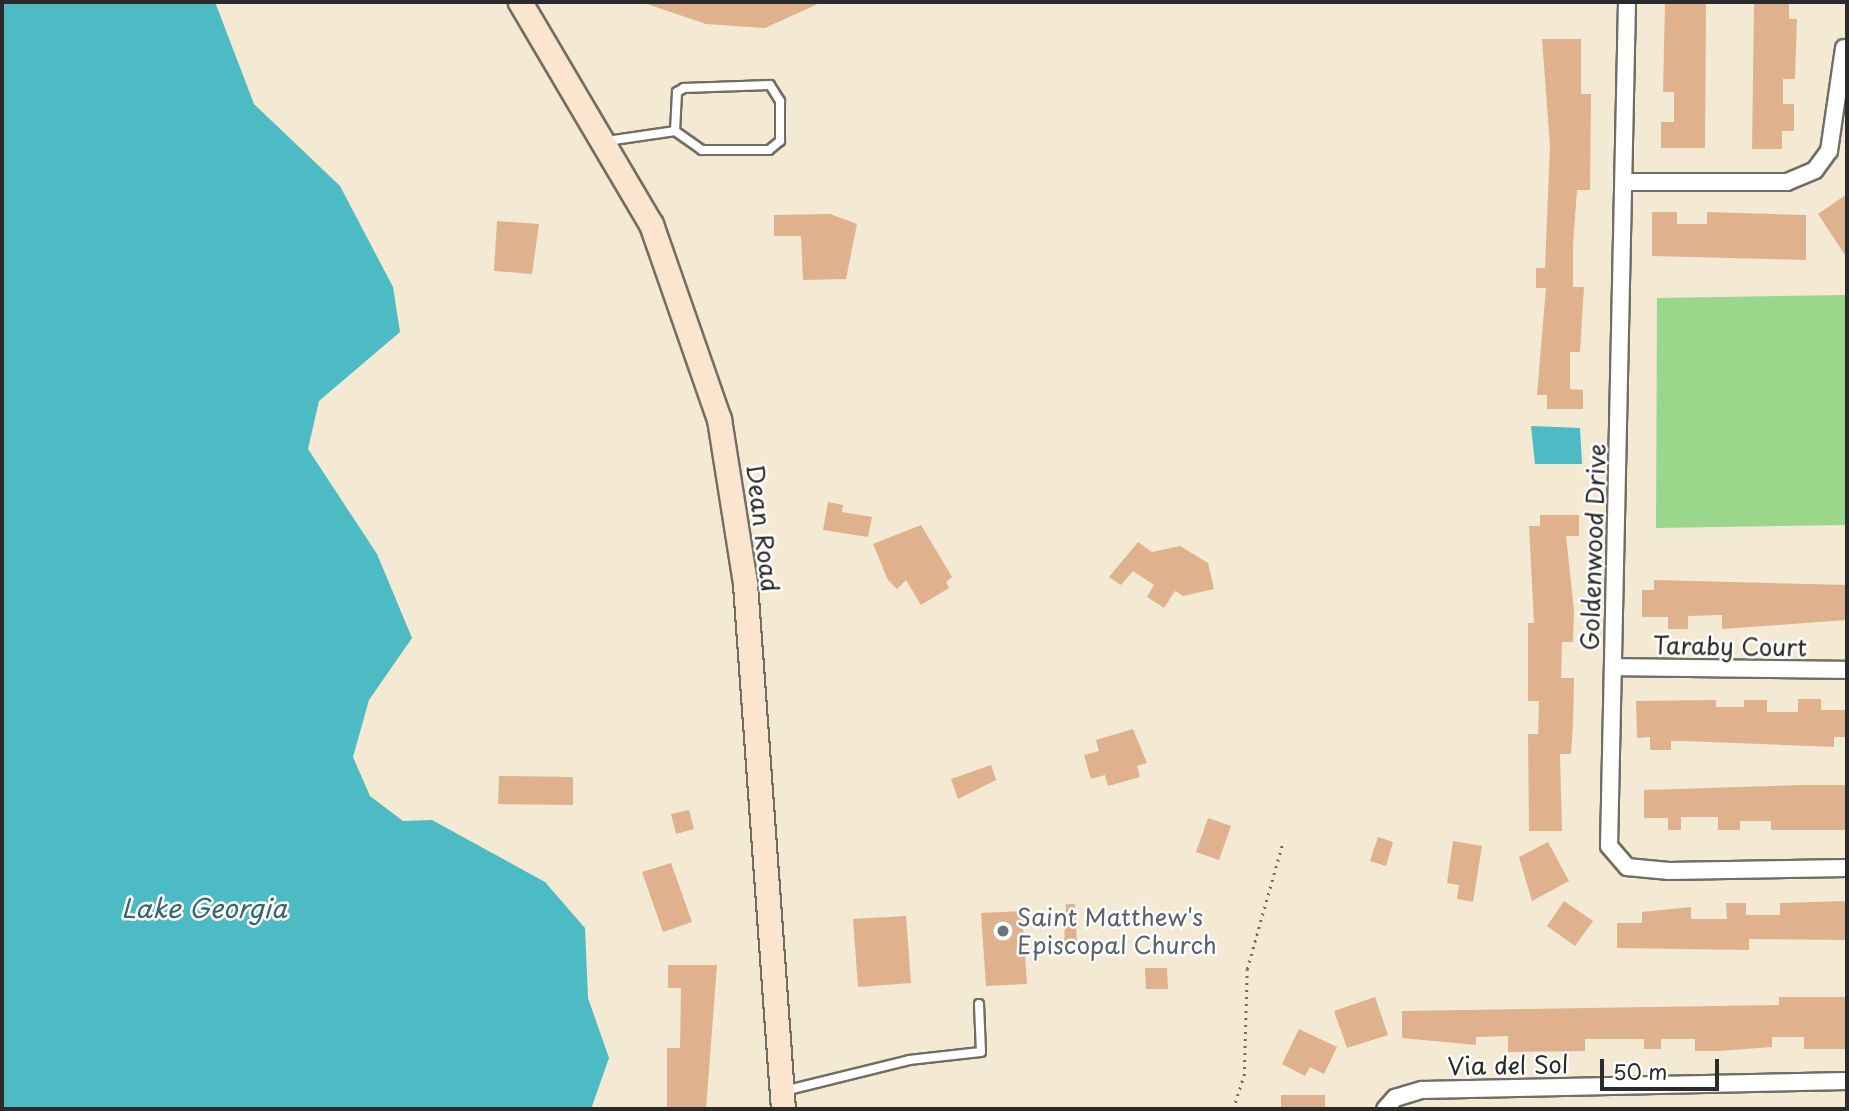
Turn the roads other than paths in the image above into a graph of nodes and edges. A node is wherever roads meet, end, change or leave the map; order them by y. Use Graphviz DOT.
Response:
graph roads {
  1 [pos="520,2"];
  2 [pos="1627,2"];
  3 [pos="1844,48"];
  4 [pos="675,131"];
  5 [pos="607,141"];
  6 [pos="1627,182"];
  7 [pos="1613,667"];
  8 [pos="1847,670"];
  9 [pos="1847,868"];
  10 [pos="979,1004"];
  11 [pos="1847,1082"];
  12 [pos="782,1100"];
  13 [pos="1385,1109"];
  1 -- 5 [label="main road, Dean Road"];
  2 -- 6 [label="street, Goldenwood Drive"];
  3 -- 6 [label="street"];
  4 -- 4 [label="lane"];
  4 -- 5 [label="lane"];
  5 -- 12 [label="main road, Dean Road"];
  6 -- 7 [label="street, Goldenwood Drive"];
  7 -- 8 [label="street, Taraby Court"];
  7 -- 9 [label="street, Goldenwood Drive"];
  10 -- 12 [label="lane"];
  11 -- 13 [label="street, Via del Sol"];
}
